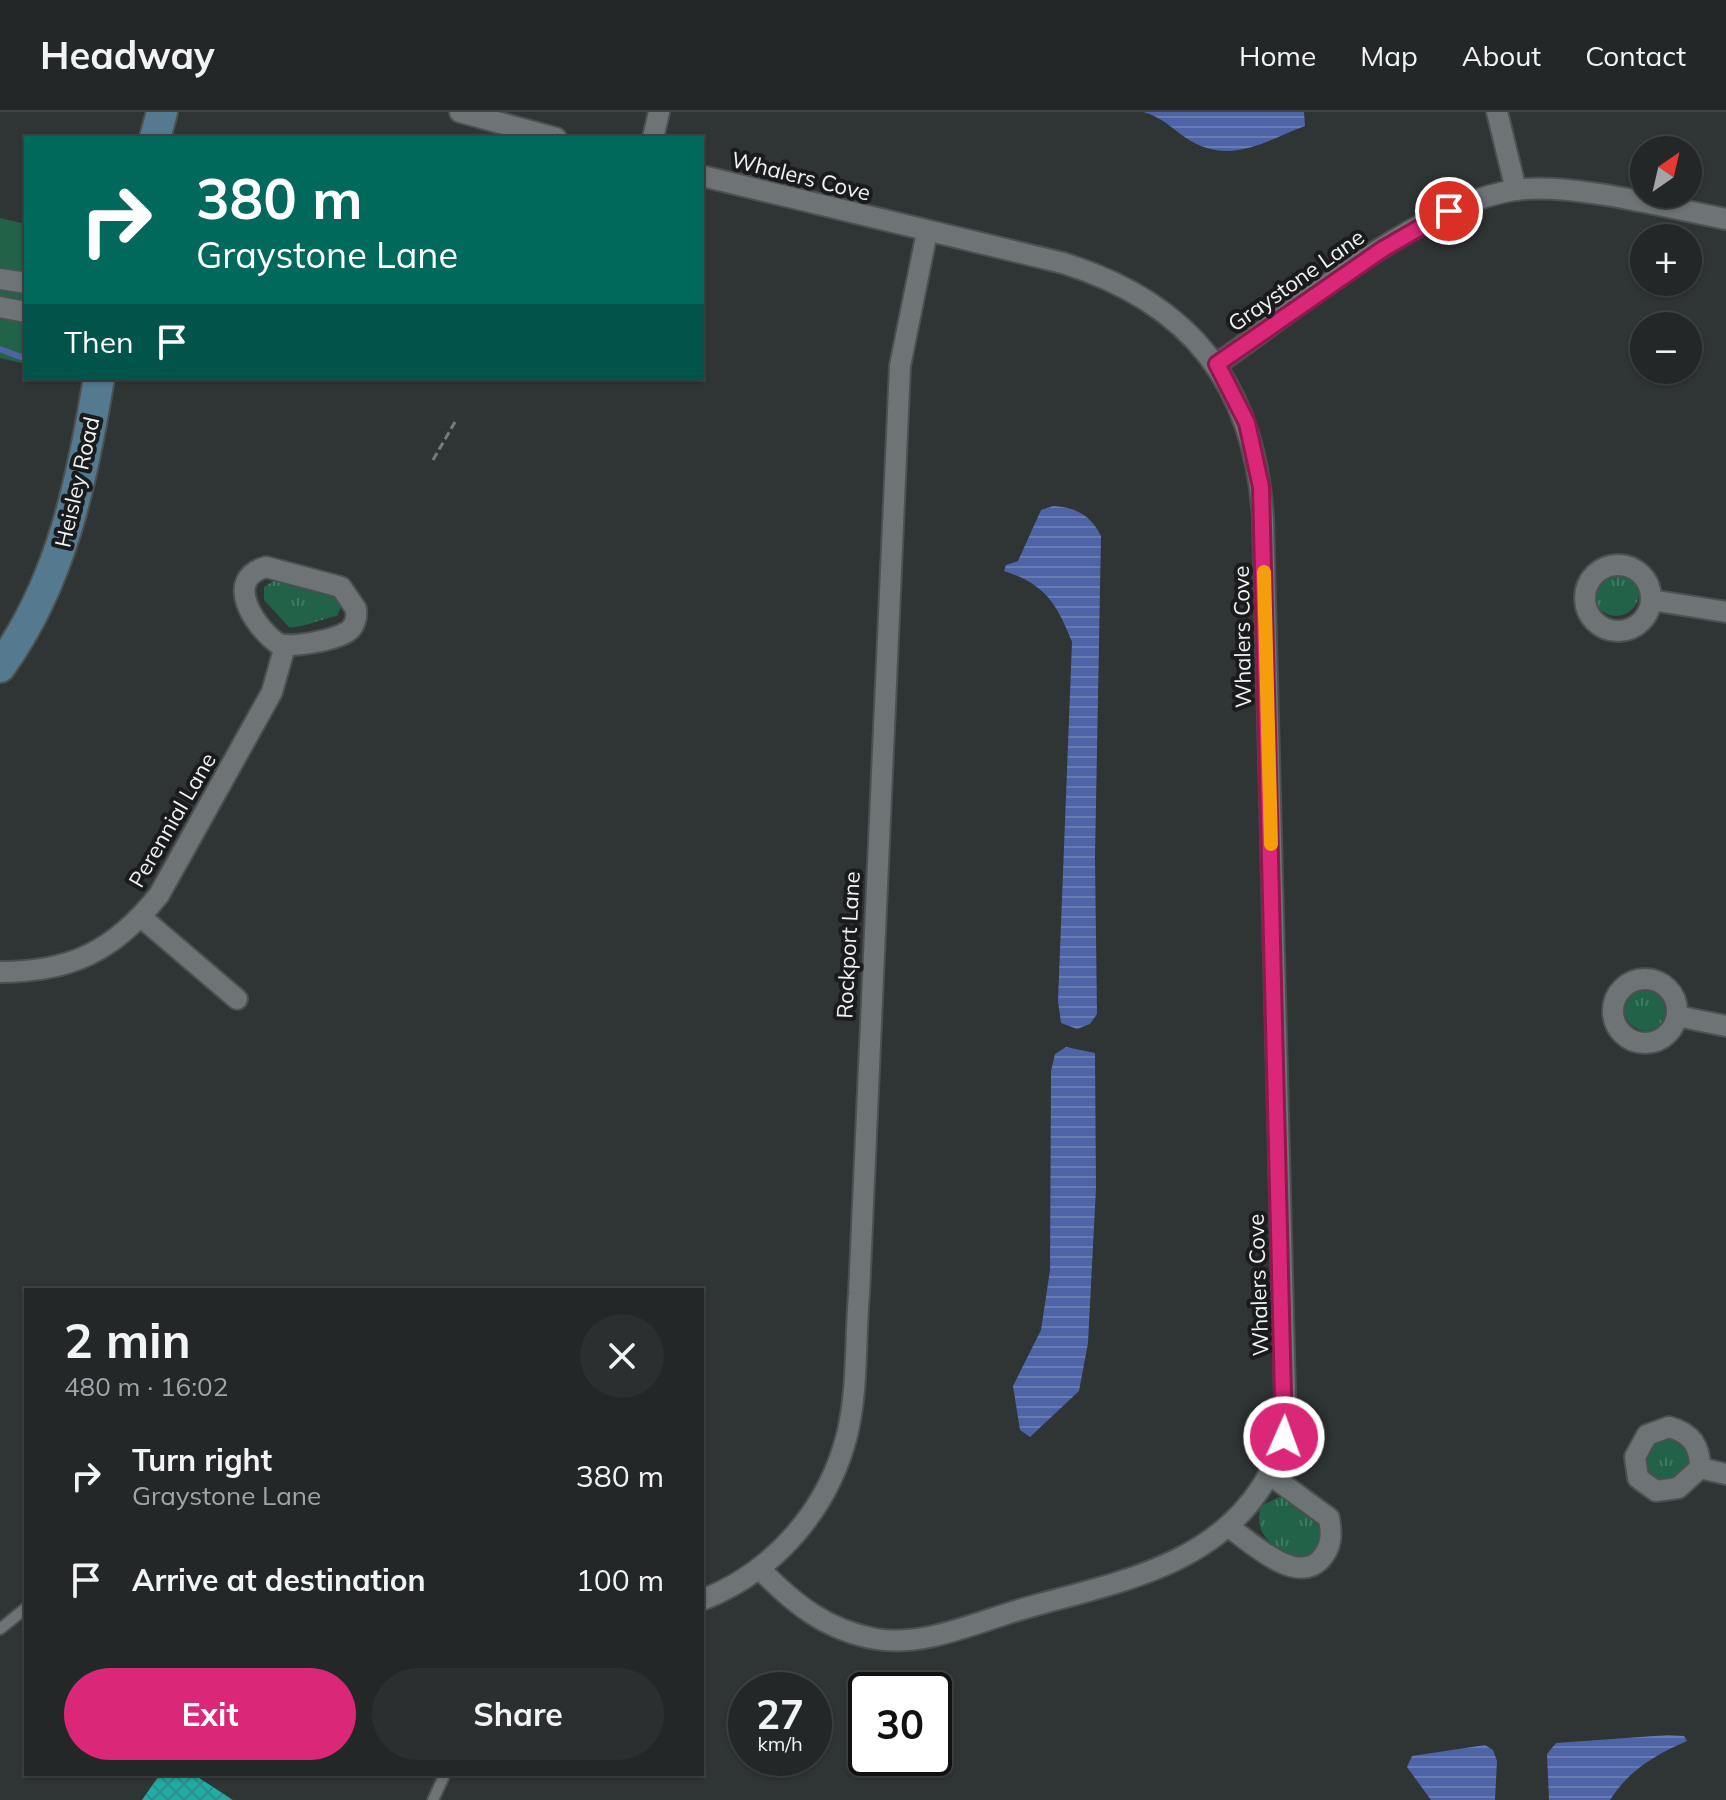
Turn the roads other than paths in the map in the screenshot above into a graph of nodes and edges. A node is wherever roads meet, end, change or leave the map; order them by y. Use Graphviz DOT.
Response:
graph roads {
  1 [pos="162,112"];
  2 [pos="460,112"];
  3 [pos="659,112"];
  4 [pos="1497,112"];
  5 [pos="156,136"];
  6 [pos="549,136"];
  7 [pos="653,136"];
  8 [pos="704,176"];
  9 [pos="1516,190"];
  10 [pos="1726,219"];
  11 [pos="927,232"];
  12 [pos="0,279"];
  13 [pos="24,283"];
  14 [pos="0,307"];
  15 [pos="24,312"];
  16 [pos="1217,364"];
  17 [pos="99,380"];
  18 [pos="1651,600"];
  19 [pos="1726,612"];
  20 [pos="285,646"];
  21 [pos="0,667"];
  22 [pos="141,917"];
  23 [pos="0,972"];
  24 [pos="237,999"];
  25 [pos="1677,1016"];
  26 [pos="1726,1026"];
  27 [pos="1700,1468"];
  28 [pos="1269,1474"];
  29 [pos="1726,1474"];
  30 [pos="1230,1528"];
  31 [pos="759,1568"];
  32 [pos="704,1599"];
  33 [pos="24,1610"];
  34 [pos="0,1629"];
  35 [pos="444,1776"];
  36 [pos="433,1800"];
  1 -- 5 [label="street"];
  2 -- 6 [label="street"];
  3 -- 7 [label="street"];
  4 -- 9 [label="street"];
  8 -- 11 [label="street, Whalers Cove"];
  9 -- 10 [label="street, Graystone Lane"];
  9 -- 16 [label="street, Graystone Lane"];
  11 -- 16 [label="street, Whalers Cove"];
  11 -- 31 [label="street, Rockport Lane"];
  12 -- 13 [label="street"];
  14 -- 15 [label="street"];
  16 -- 28 [label="street, Whalers Cove"];
  17 -- 21 [label="street, Heisley Road"];
  18 -- 19 [label="street"];
  20 -- 20 [label="street"];
  20 -- 22 [label="street, Perennial Lane"];
  22 -- 23 [label="street, Perennial Lane"];
  22 -- 24 [label="street"];
  25 -- 26 [label="street"];
  27 -- 29 [label="street"];
  28 -- 30 [label="street, Whalers Cove"];
  28 -- 30 [label="street"];
  30 -- 31 [label="street, Whalers Cove"];
  31 -- 32 [label="street, Rockport Lane"];
  33 -- 34 [label="lane"];
  35 -- 36 [label="lane"];
}
